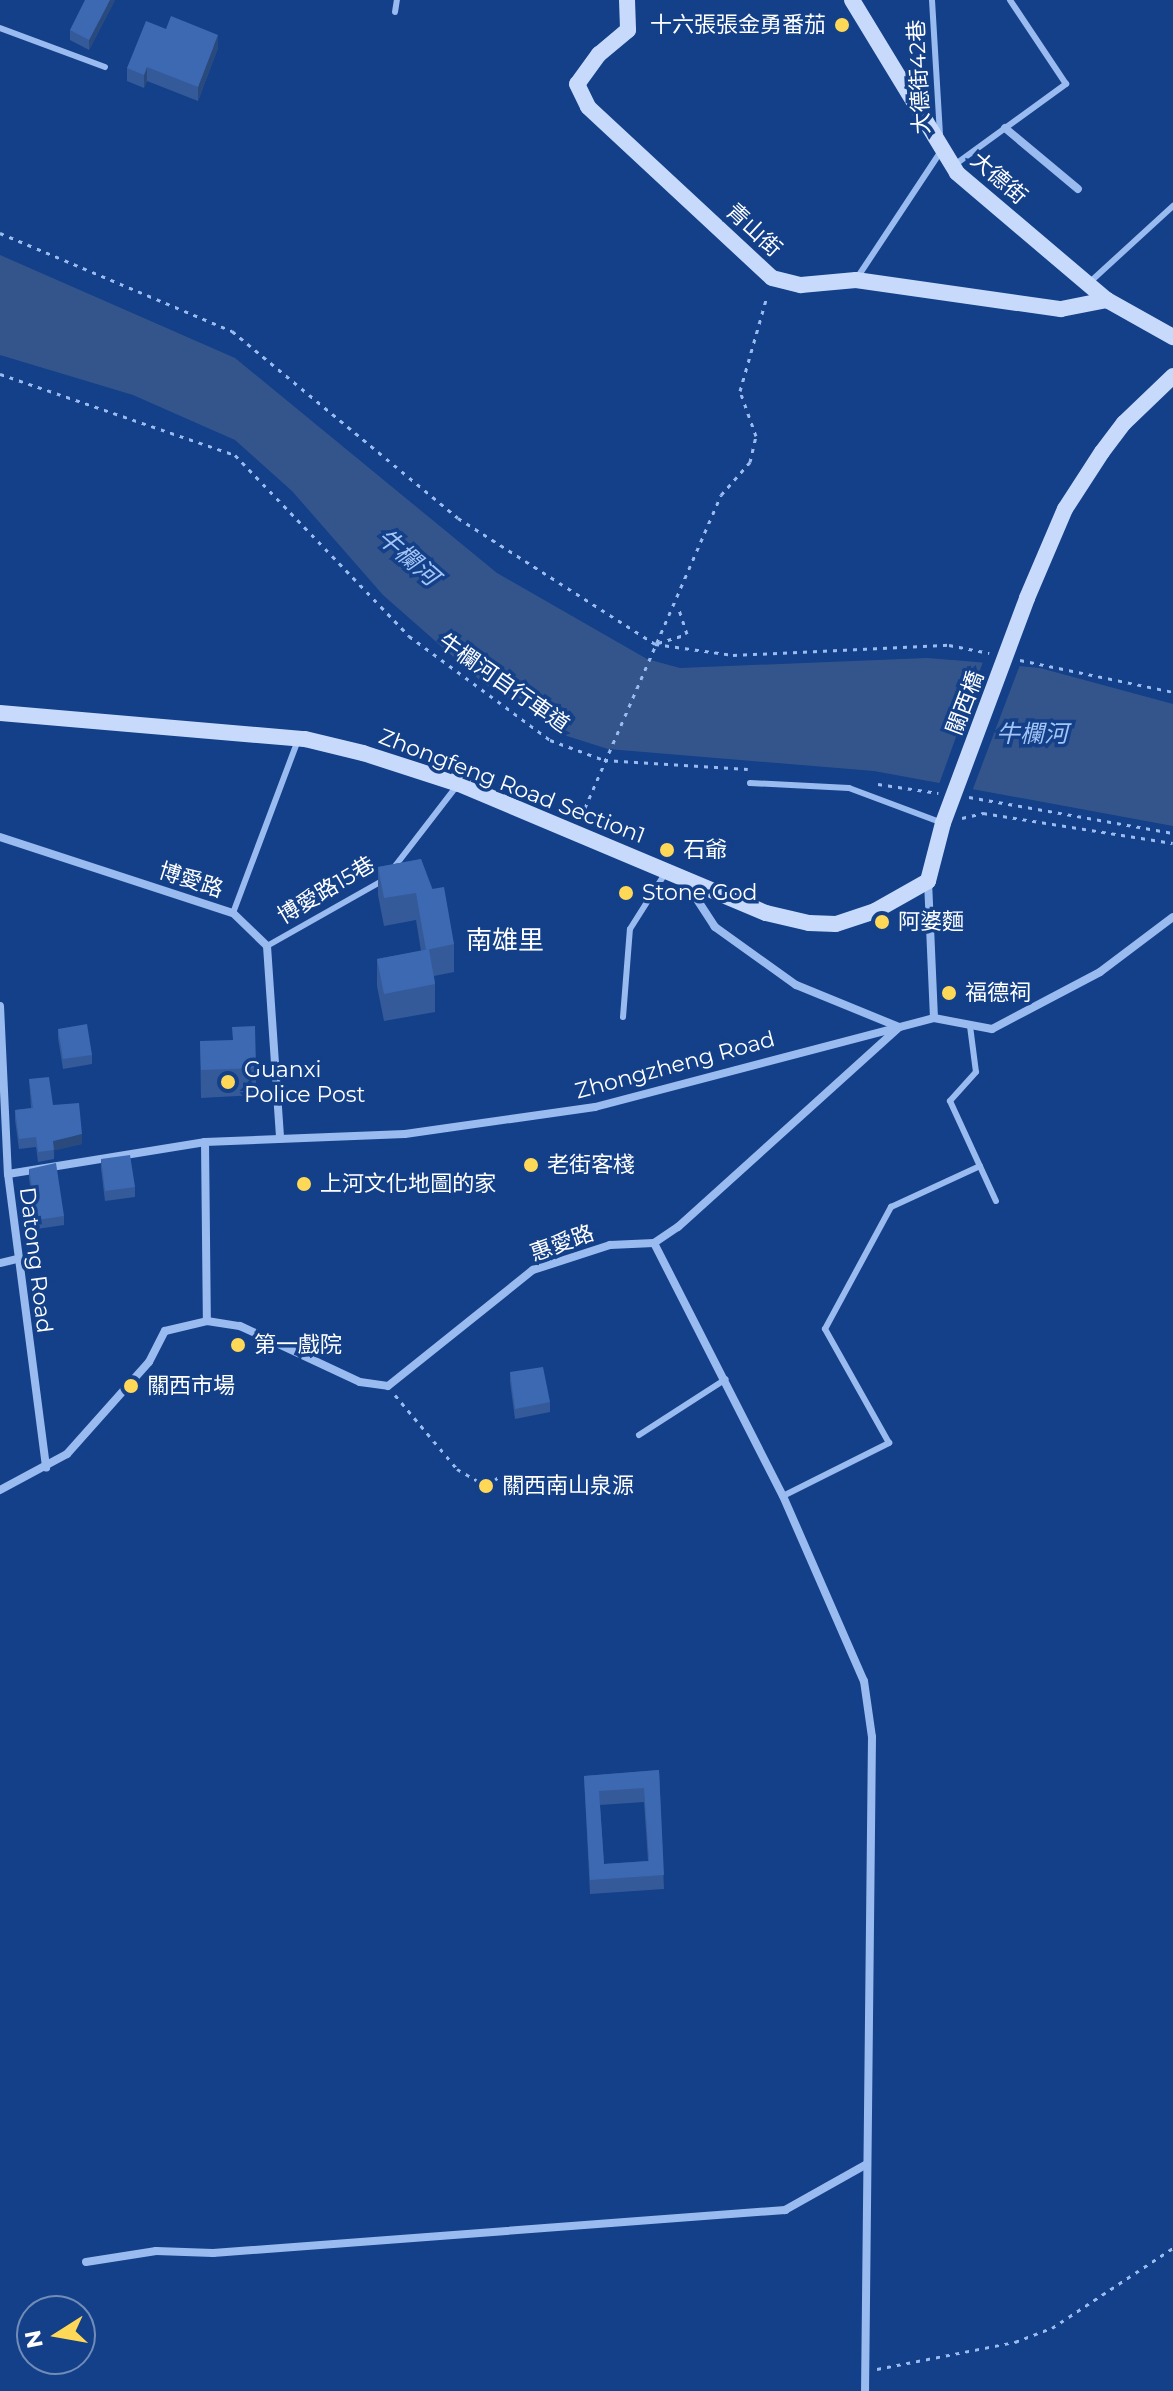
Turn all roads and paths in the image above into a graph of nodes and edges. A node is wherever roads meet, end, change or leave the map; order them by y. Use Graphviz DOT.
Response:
graph roads {
  1 [pos="397,0"];
  2 [pos="627,0"];
  3 [pos="852,0"];
  4 [pos="932,0"];
  5 [pos="1010,0"];
  6 [pos="395,12"];
  7 [pos="0,28"];
  8 [pos="105,67"];
  9 [pos="1005,128"];
  10 [pos="941,153"];
  11 [pos="952,167"];
  12 [pos="1078,189"];
  13 [pos="1173,206"];
  14 [pos="0,233"];
  15 [pos="772,278"];
  16 [pos="856,280"];
  17 [pos="1088,284"];
  18 [pos="1107,300"];
  19 [pos="1173,337"];
  20 [pos="0,374"];
  21 [pos="1173,376"];
  22 [pos="677,603"];
  23 [pos="655,644"];
  24 [pos="994,654"];
  25 [pos="1009,657"];
  26 [pos="1173,692"];
  27 [pos="0,713"];
  28 [pos="299,738"];
  29 [pos="604,760"];
  30 [pos="763,770"];
  31 [pos="750,783"];
  32 [pos="459,784"];
  33 [pos="871,784"];
  34 [pos="947,794"];
  35 [pos="962,796"];
  36 [pos="983,813"];
  37 [pos="943,823"];
  38 [pos="574,831"];
  39 [pos="1173,833"];
  40 [pos="0,837"];
  41 [pos="1173,843"];
  42 [pos="675,872"];
  43 [pos="928,881"];
  44 [pos="233,913"];
  45 [pos="1173,917"];
  46 [pos="267,946"];
  47 [pos="0,1006"];
  48 [pos="623,1017"];
  49 [pos="934,1018"];
  50 [pos="970,1026"];
  51 [pos="899,1027"];
  52 [pos="1,1053"];
  53 [pos="280,1138"];
  54 [pos="205,1142"];
  55 [pos="980,1166"];
  56 [pos="8,1174"];
  57 [pos="996,1201"];
  58 [pos="654,1243"];
  59 [pos="17,1259"];
  60 [pos="0,1263"];
  61 [pos="207,1321"];
  62 [pos="726,1379"];
  63 [pos="388,1386"];
  64 [pos="639,1435"];
  65 [pos="46,1468"];
  66 [pos="502,1475"];
  67 [pos="0,1490"];
  68 [pos="783,1496"];
  69 [pos="867,2164"];
  70 [pos="1173,2248"];
  71 [pos="86,2262"];
  72 [pos="865,2372"];
  73 [pos="865,2391"];
  1 -- 6 [label="lane"];
  2 -- 15 [label="main road, 青山街"];
  3 -- 10 [label="main road, 大德街"];
  4 -- 10 [label="lane, 大德街42巷"];
  5 -- 9 [label="lane"];
  7 -- 8 [label="lane"];
  9 -- 11 [label="lane"];
  9 -- 12 [label="street"];
  10 -- 11 [label="main road, 大德街"];
  10 -- 16 [label="lane"];
  11 -- 17 [label="main road, 大德街"];
  13 -- 17 [label="lane"];
  14 -- 23 [label="path"];
  15 -- 16 [label="main road, 青山街"];
  15 -- 22 [label="path"];
  16 -- 18 [label="main road, 青山街"];
  17 -- 18 [label="main road, 大德街"];
  18 -- 19 [label="main road, 大德街"];
  20 -- 29 [label="path, 牛欄河自行車道"];
  21 -- 37 [label="main road, 關西橋, bridge"];
  22 -- 23 [label="path"];
  22 -- 23 [label="path"];
  23 -- 24 [label="path"];
  23 -- 29 [label="path"];
  25 -- 26 [label="path"];
  27 -- 28 [label="main road, Zhongfeng Road Section1"];
  28 -- 32 [label="main road, Zhongfeng Road Section1"];
  28 -- 44 [label="lane"];
  29 -- 30 [label="path, 牛欄河自行車道"];
  29 -- 38 [label="path"];
  31 -- 37 [label="lane"];
  32 -- 38 [label="main road, Zhongfeng Road Section1"];
  32 -- 46 [label="lane, 博愛路15巷"];
  33 -- 34 [label="path"];
  35 -- 39 [label="path"];
  36 -- 41 [label="path"];
  37 -- 43 [label="main road"];
  38 -- 42 [label="main road, Zhongfeng Road Section1"];
  40 -- 44 [label="street, 博愛路"];
  42 -- 43 [label="main road, Zhongfeng Road Section1"];
  42 -- 48 [label="lane"];
  42 -- 51 [label="street"];
  43 -- 49 [label="street"];
  44 -- 46 [label="street, 博愛路"];
  45 -- 50 [label="street, Zhongzheng Road"];
  46 -- 53 [label="street"];
  47 -- 52 [label="street, Datong Road"];
  49 -- 50 [label="street, Zhongzheng Road"];
  49 -- 51 [label="street, Zhongzheng Road"];
  50 -- 55 [label="lane"];
  51 -- 53 [label="street, Zhongzheng Road"];
  51 -- 58 [label="street"];
  52 -- 56 [label="street, Datong Road"];
  53 -- 54 [label="street, Zhongzheng Road"];
  54 -- 56 [label="street, Zhongzheng Road"];
  54 -- 61 [label="street"];
  55 -- 57 [label="lane"];
  55 -- 68 [label="lane"];
  56 -- 59 [label="street, Datong Road"];
  58 -- 62 [label="street"];
  58 -- 63 [label="street, 惠愛路"];
  59 -- 60 [label="street"];
  59 -- 65 [label="street, Datong Road"];
  61 -- 63 [label="street"];
  61 -- 65 [label="street"];
  62 -- 64 [label="lane"];
  62 -- 68 [label="street"];
  63 -- 66 [label="path"];
  65 -- 67 [label="street"];
  68 -- 69 [label="street"];
  69 -- 71 [label="street"];
  69 -- 72 [label="street"];
  70 -- 72 [label="path"];
  72 -- 73 [label="street"];
}
